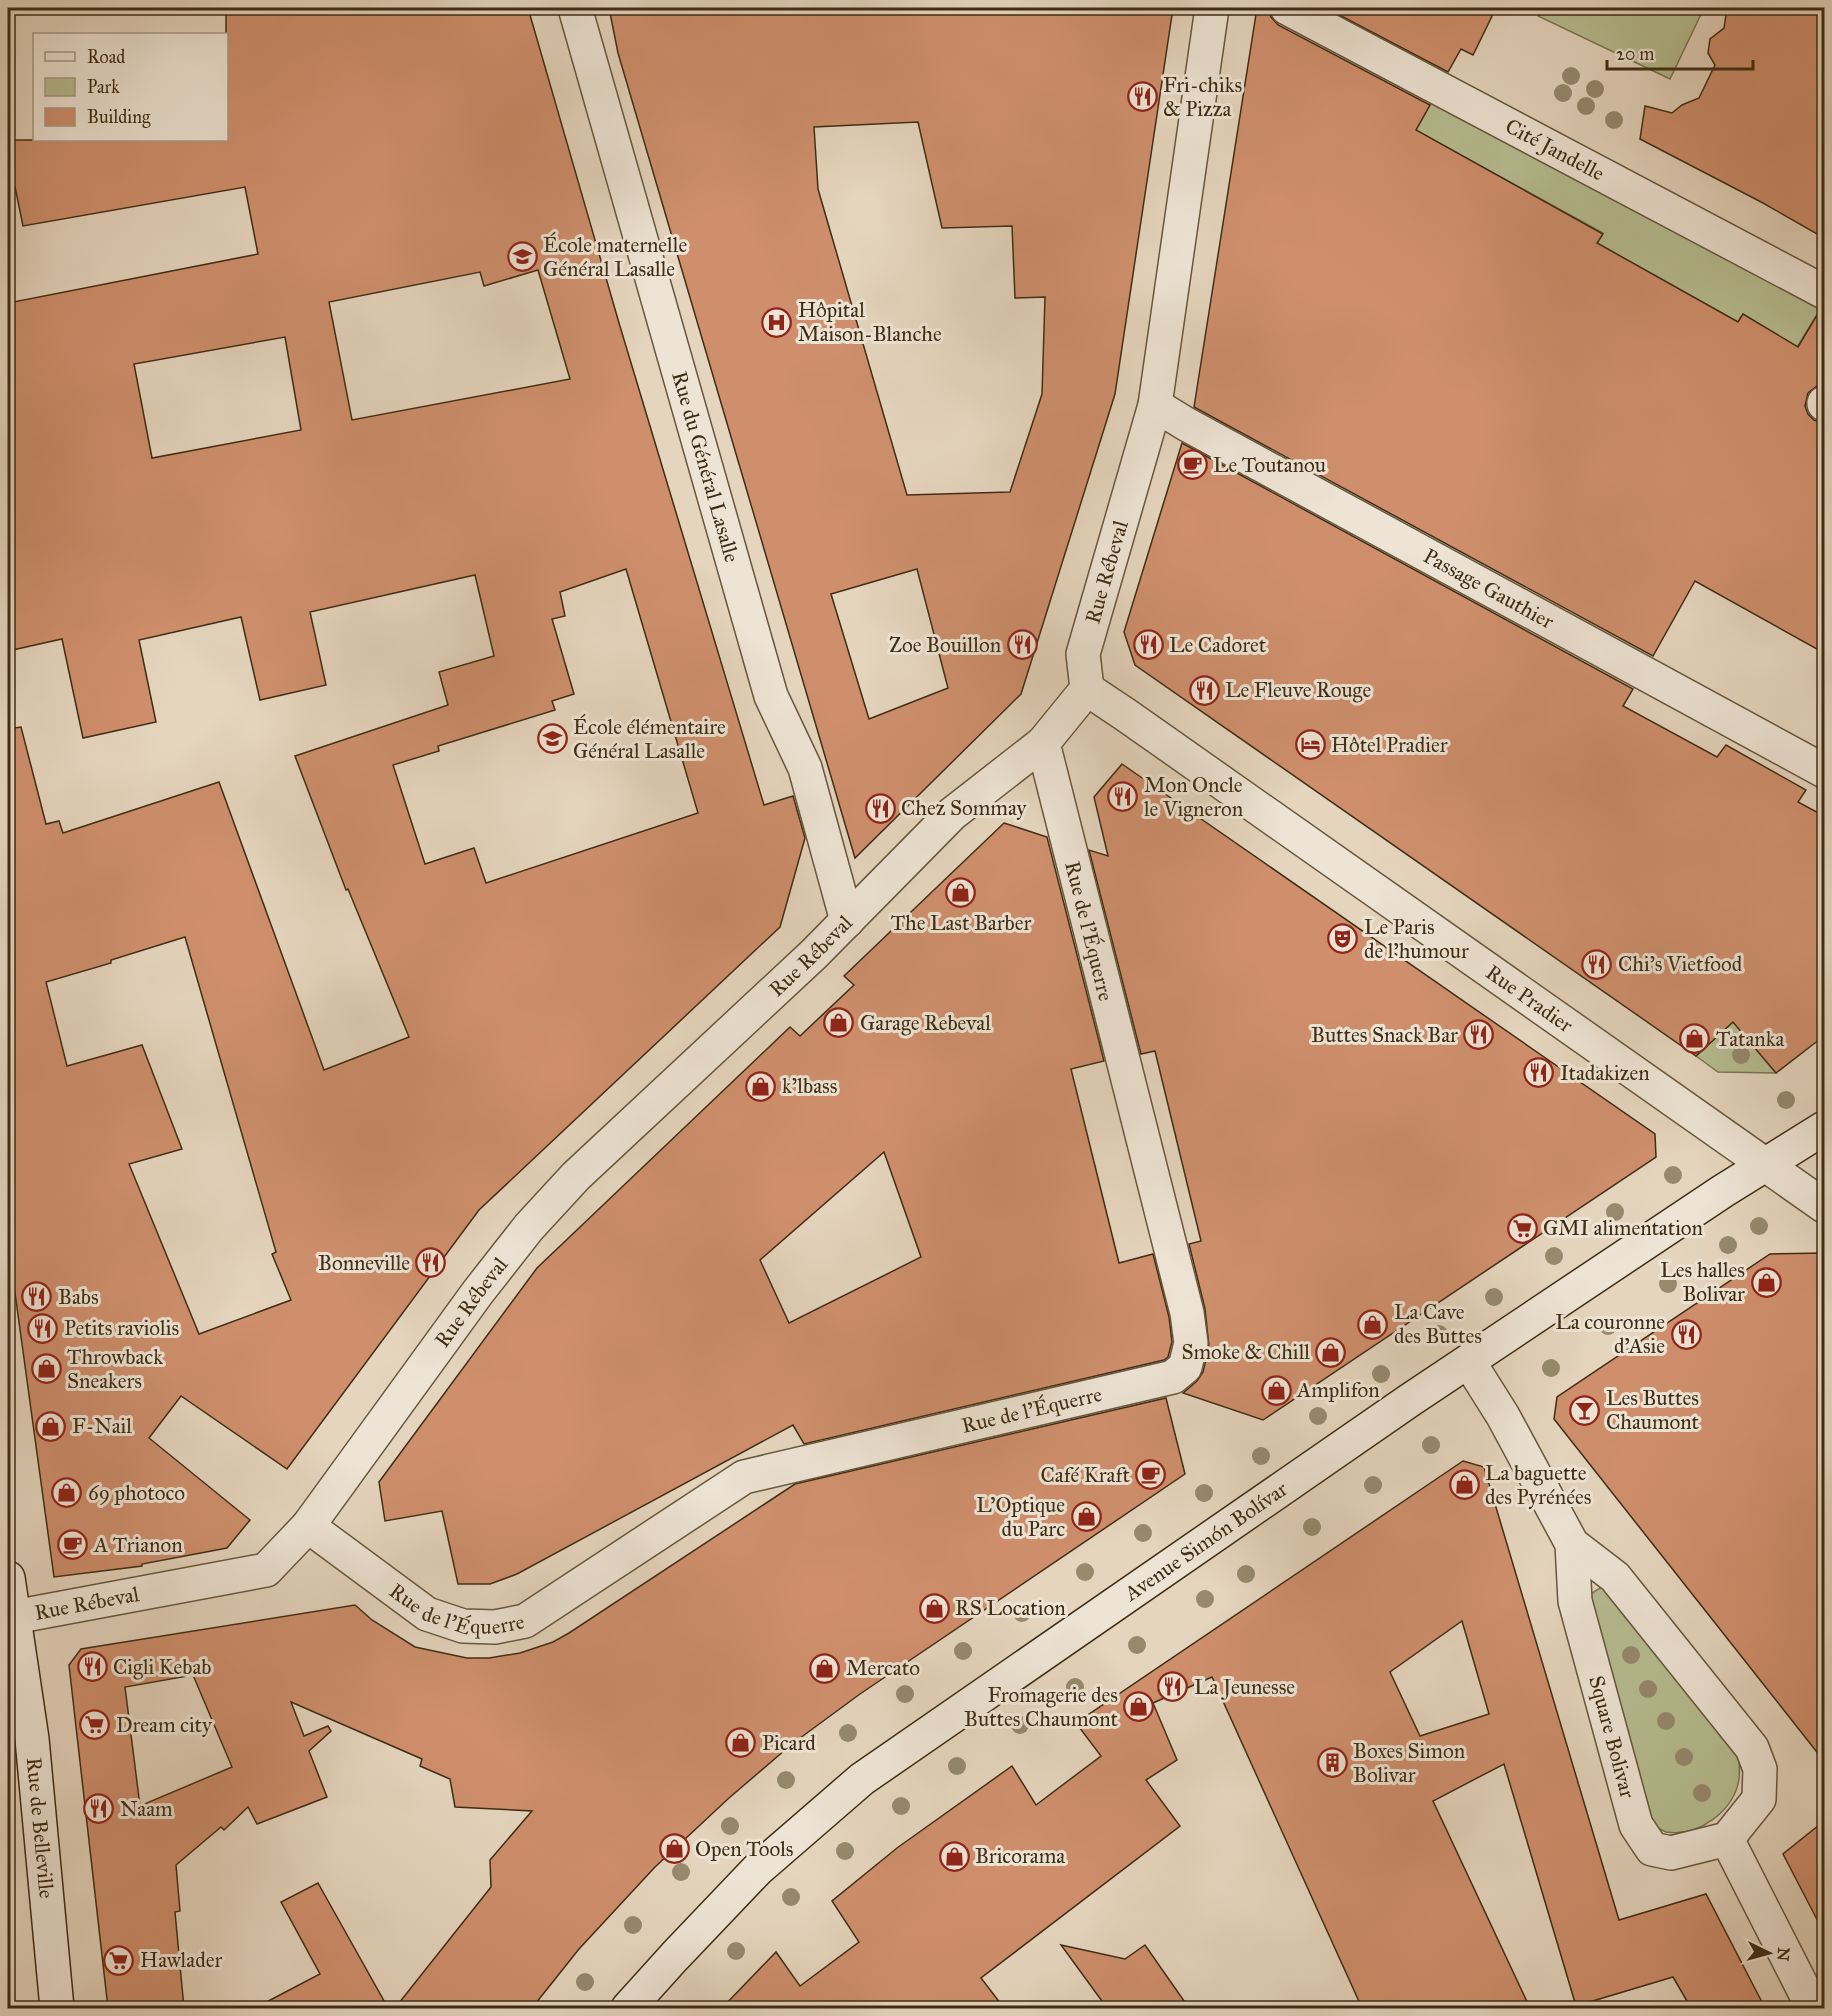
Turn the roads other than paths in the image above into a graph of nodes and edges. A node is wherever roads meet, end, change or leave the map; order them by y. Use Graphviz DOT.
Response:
graph roads {
  1 [pos="575,8"];
  2 [pos="1212,8"];
  3 [pos="1287,8"];
  4 [pos="1824,292"];
  5 [pos="1155,405"];
  6 [pos="1087,689"];
  7 [pos="1043,743"];
  8 [pos="1824,771"];
  9 [pos="848,921"];
  10 [pos="1824,1128"];
  11 [pos="1766,1164"];
  12 [pos="1824,1206"];
  13 [pos="1468,1362"];
  14 [pos="308,1526"];
  15 [pos="1572,1544"];
  16 [pos="8,1578"];
  17 [pos="14,1617"];
  18 [pos="15,1668"];
  19 [pos="1728,1839"];
  20 [pos="57,2008"];
  21 [pos="628,2008"];
  22 [pos="1813,2008"];
  1 -- 9 [label="street, Rue du Général Lasalle"];
  2 -- 5 [label="street, Rue Rébeval"];
  3 -- 4 [label="street, Cité Jandelle"];
  5 -- 6 [label="street, Rue Rébeval"];
  5 -- 8 [label="street, Passage Gauthier"];
  6 -- 7 [label="street, Rue Rébeval"];
  6 -- 11 [label="street, Rue Pradier"];
  7 -- 9 [label="street, Rue Rébeval"];
  7 -- 14 [label="street, Rue de l'Équerre"];
  9 -- 14 [label="street, Rue Rébeval"];
  10 -- 11 [label="street, Avenue Simón Bolívar"];
  11 -- 12 [label="street, Rue Pradier"];
  11 -- 13 [label="street, Avenue Simón Bolívar"];
  13 -- 15 [label="street, Square Bolivar"];
  13 -- 21 [label="street, Avenue Simón Bolívar"];
  14 -- 17 [label="street, Rue Rébeval"];
  15 -- 19 [label="street, Square Bolivar"];
  15 -- 19 [label="street, Square Bolivar"];
  16 -- 17 [label="street, Rue de Belleville"];
  17 -- 18 [label="street, Rue de Belleville"];
  18 -- 20 [label="street, Rue de Belleville"];
  19 -- 22 [label="street"];
}
